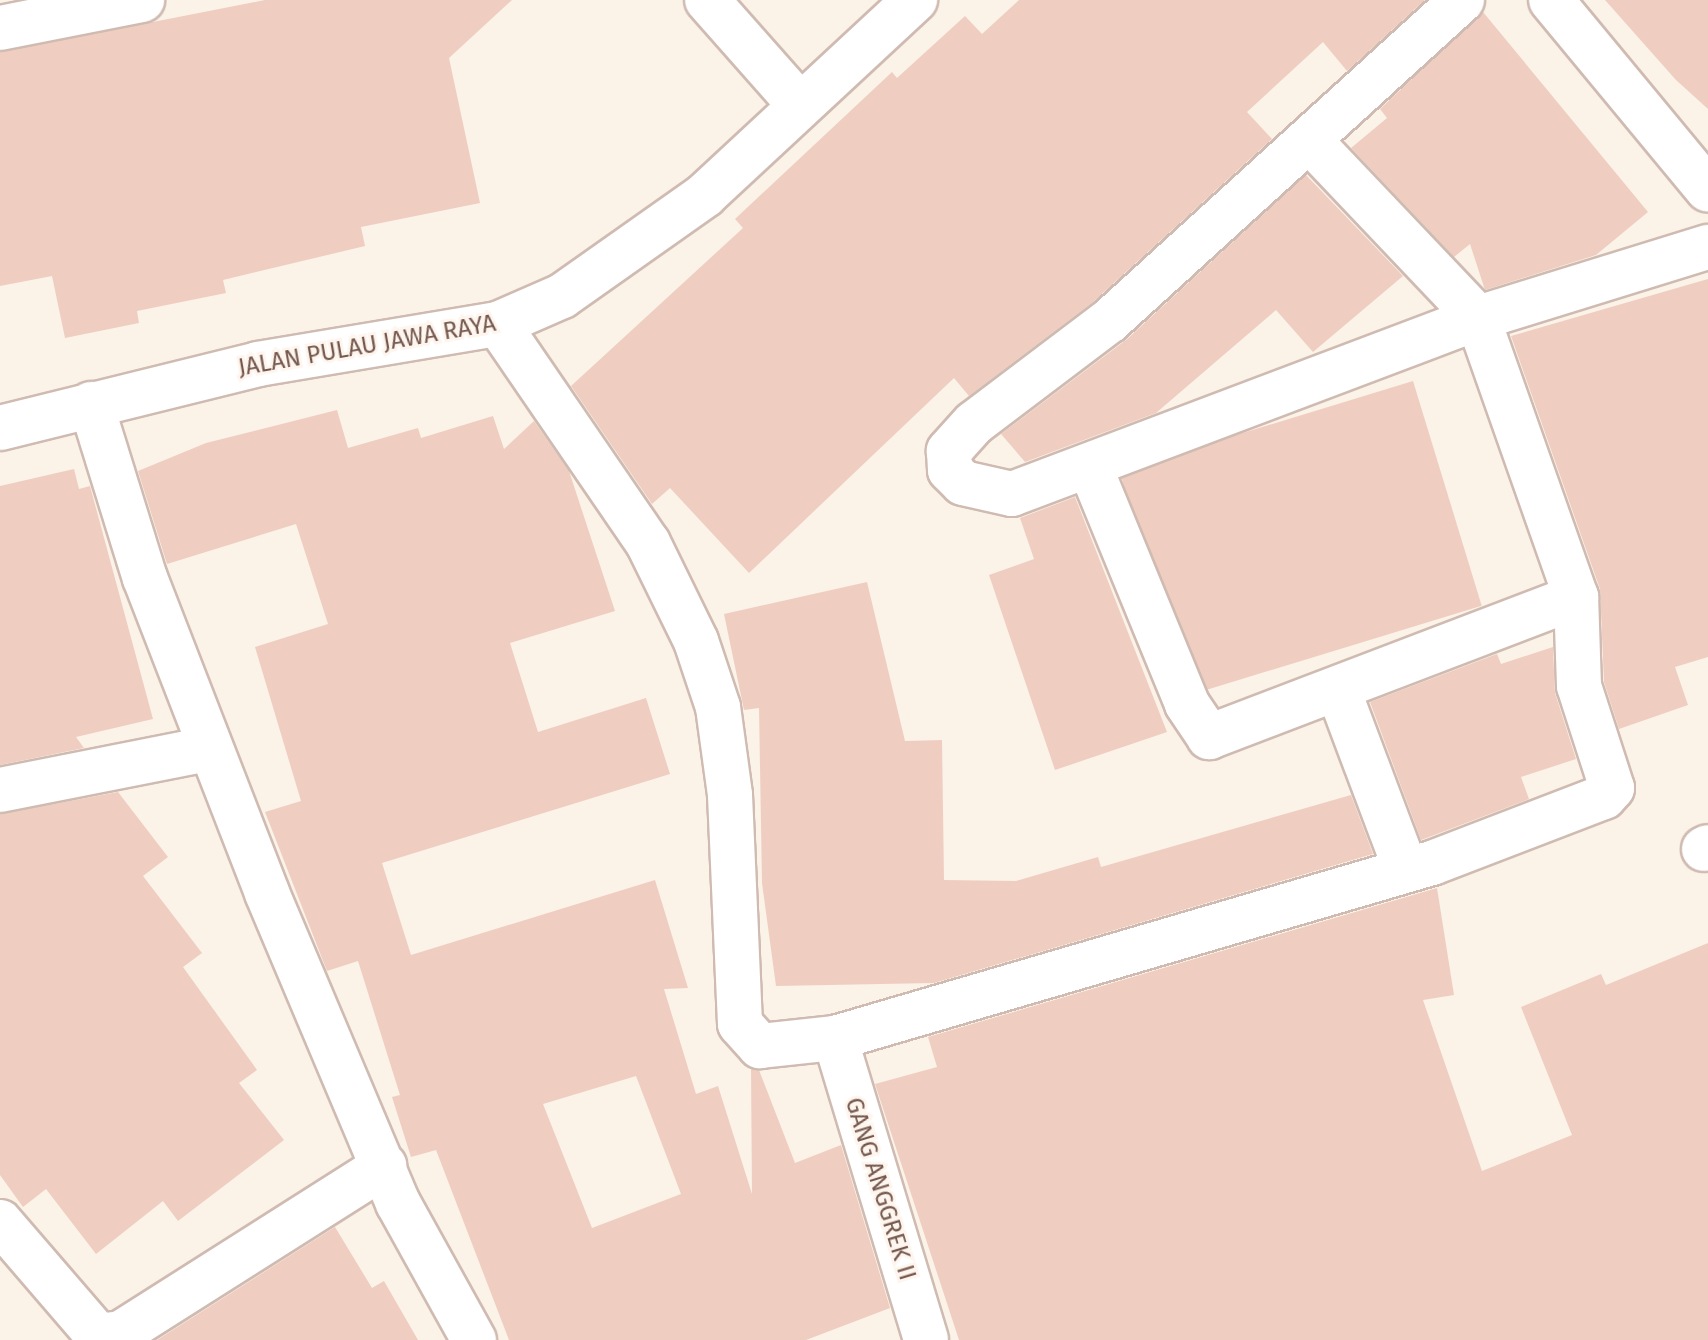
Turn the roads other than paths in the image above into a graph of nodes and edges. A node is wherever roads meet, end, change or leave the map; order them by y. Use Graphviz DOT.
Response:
graph roads {
  1 [pos="142,0"];
  2 [pos="707,0"];
  3 [pos="915,0"];
  4 [pos="1462,0"];
  5 [pos="1551,0"];
  6 [pos="9,17"];
  7 [pos="799,104"];
  8 [pos="1309,140"];
  9 [pos="1708,190"];
  10 [pos="1708,247"];
  11 [pos="1478,318"];
  12 [pos="498,324"];
  13 [pos="91,404"];
  14 [pos="0,428"];
  15 [pos="1090,467"];
  16 [pos="1576,597"];
  17 [pos="1339,692"];
  18 [pos="208,749"];
  19 [pos="0,790"];
  20 [pos="1406,870"];
  21 [pos="835,1038"];
  22 [pos="384,1166"];
  23 [pos="0,1222"];
  24 [pos="474,1340"];
  25 [pos="926,1340"];
  1 -- 6 [label="street"];
  2 -- 7 [label="street"];
  3 -- 7 [label="street, JALAN PULAU JAWA RAYA"];
  4 -- 8 [label="street"];
  5 -- 9 [label="street"];
  7 -- 12 [label="street, JALAN PULAU JAWA RAYA"];
  8 -- 11 [label="street"];
  8 -- 15 [label="street"];
  10 -- 11 [label="street"];
  11 -- 15 [label="street"];
  11 -- 16 [label="street"];
  12 -- 13 [label="street, JALAN PULAU JAWA RAYA"];
  12 -- 21 [label="street"];
  13 -- 14 [label="street, JALAN PULAU JAWA RAYA"];
  13 -- 18 [label="street"];
  15 -- 17 [label="street"];
  16 -- 17 [label="street"];
  16 -- 20 [label="street"];
  17 -- 20 [label="street"];
  18 -- 19 [label="street"];
  18 -- 22 [label="street"];
  20 -- 21 [label="street"];
  21 -- 25 [label="street, GANG ANGGREK II"];
  22 -- 23 [label="street"];
  22 -- 24 [label="street"];
}
